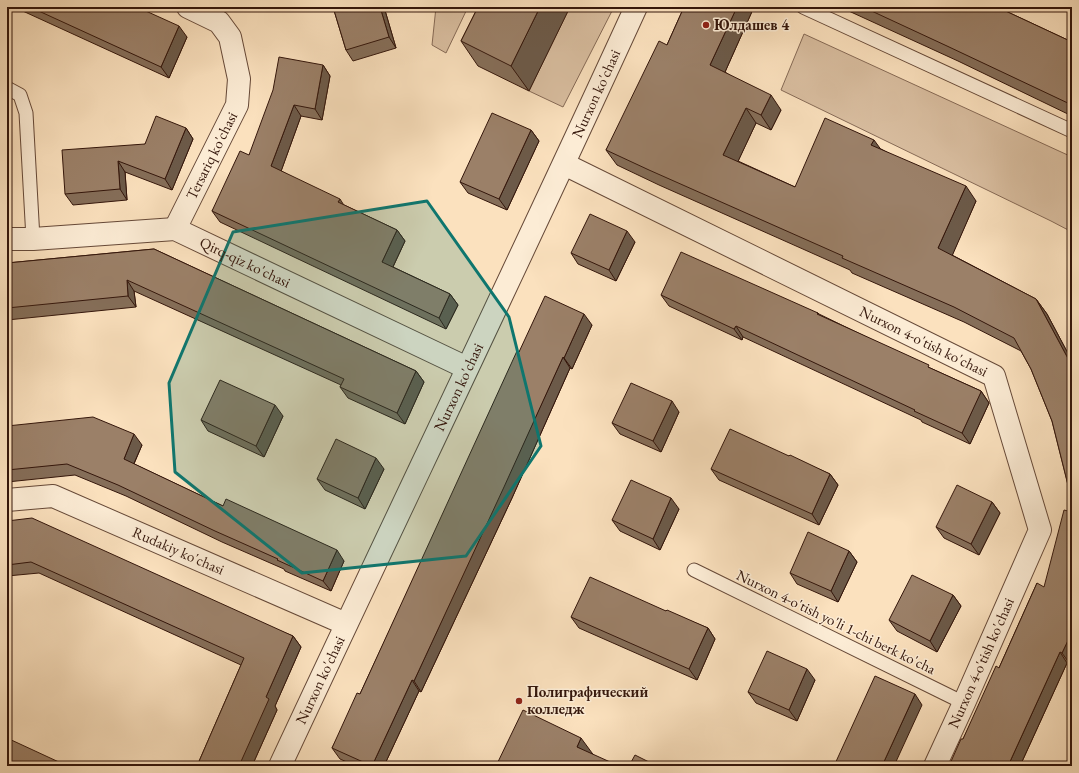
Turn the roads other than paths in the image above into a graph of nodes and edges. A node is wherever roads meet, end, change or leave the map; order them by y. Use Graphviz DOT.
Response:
graph roads {
  1 [pos="188,7"];
  2 [pos="636,7"];
  3 [pos="804,7"];
  4 [pos="7,88"];
  5 [pos="1072,131"];
  6 [pos="564,164"];
  7 [pos="175,229"];
  8 [pos="7,239"];
  9 [pos="33,240"];
  10 [pos="466,368"];
  11 [pos="7,500"];
  12 [pos="694,570"];
  13 [pos="346,624"];
  14 [pos="964,703"];
  15 [pos="280,766"];
  16 [pos="935,766"];
  1 -- 7 [label="street, Tersariq ko'chasi"];
  2 -- 6 [label="street, Nurxon ko'chasi"];
  3 -- 5 [label="lane"];
  4 -- 9 [label="lane"];
  6 -- 10 [label="street, Nurxon ko'chasi"];
  6 -- 14 [label="street, Nurxon 4-o'tish ko'chasi"];
  7 -- 9 [label="street, Qirq-qiz ko'chasi"];
  7 -- 10 [label="street, Qirq-qiz ko'chasi"];
  8 -- 9 [label="street, Qirq-qiz ko'chasi"];
  10 -- 13 [label="street, Nurxon ko'chasi"];
  11 -- 13 [label="street, Rudakiy ko'chasi"];
  12 -- 14 [label="lane, Nurxon 4-o'tish yo'li 1-chi berk ko'cha"];
  13 -- 15 [label="street, Nurxon ko'chasi"];
  14 -- 16 [label="street, Nurxon 4-o'tish ko'chasi"];
}
